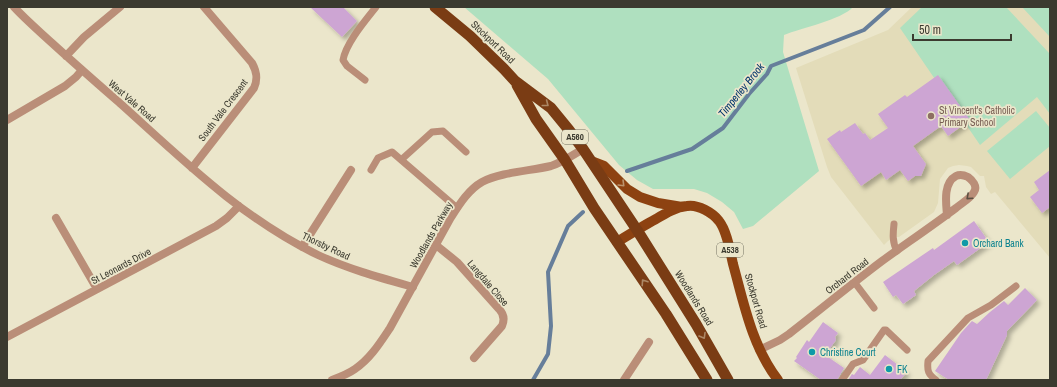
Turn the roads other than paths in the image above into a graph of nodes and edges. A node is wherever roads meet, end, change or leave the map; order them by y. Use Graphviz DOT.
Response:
graph roads {
  1 [pos="14,7"];
  2 [pos="120,7"];
  3 [pos="204,7"];
  4 [pos="376,7"];
  5 [pos="435,7"];
  6 [pos="66,56"];
  7 [pos="82,70"];
  8 [pos="365,80"];
  9 [pos="515,81"];
  10 [pos="7,120"];
  11 [pos="583,149"];
  12 [pos="466,152"];
  13 [pos="401,160"];
  14 [pos="565,160"];
  15 [pos="591,162"];
  16 [pos="192,168"];
  17 [pos="351,170"];
  18 [pos="371,170"];
  19 [pos="239,206"];
  20 [pos="682,207"];
  21 [pos="457,208"];
  22 [pos="947,215"];
  23 [pos="56,218"];
  24 [pos="894,224"];
  25 [pos="637,230"];
  26 [pos="617,242"];
  27 [pos="436,244"];
  28 [pos="302,247"];
  29 [pos="897,251"];
  30 [pos="854,283"];
  31 [pos="413,286"];
  32 [pos="1016,286"];
  33 [pos="97,289"];
  34 [pos="874,308"];
  35 [pos="7,337"];
  36 [pos="649,342"];
  37 [pos="759,350"];
  38 [pos="907,350"];
  39 [pos="474,358"];
  40 [pos="332,380"];
  41 [pos="624,380"];
  42 [pos="707,380"];
  43 [pos="728,380"];
  44 [pos="778,380"];
  45 [pos="842,380"];
  46 [pos="936,380"];
  1 -- 6 [label="street, West Vale Road"];
  2 -- 6 [label="street"];
  3 -- 16 [label="street, South Vale Crescent"];
  4 -- 8 [label="lane"];
  5 -- 9 [label="highway, Stockport Road / A560"];
  6 -- 7 [label="street, West Vale Road"];
  7 -- 10 [label="street"];
  7 -- 16 [label="street, West Vale Road"];
  9 -- 11 [label="highway, Stockport Road / A560, one-way"];
  9 -- 14 [label="highway, Stockport Road / A560"];
  11 -- 14 [label="street, Woodlands Parkway"];
  11 -- 15 [label="highway, Stockport Road / A560"];
  12 -- 13 [label="lane"];
  13 -- 18 [label="lane"];
  13 -- 21 [label="lane"];
  14 -- 21 [label="street, Woodlands Parkway"];
  14 -- 26 [label="highway, Stockport Road / A560"];
  15 -- 20 [label="main road, one-way"];
  15 -- 25 [label="highway, Stockport Road / A560"];
  16 -- 19 [label="street, West Vale Road"];
  17 -- 28 [label="street"];
  19 -- 28 [label="street, Thorsby Road"];
  19 -- 33 [label="street, St Leonards Drive"];
  20 -- 25 [label="main road, Stockport Road / A538"];
  20 -- 37 [label="main road, Stockport Road / A538"];
  21 -- 27 [label="street, Woodlands Parkway"];
  22 -- 22 [label="street, Orchard Road, one-way"];
  22 -- 29 [label="street, Orchard Road"];
  23 -- 33 [label="street"];
  24 -- 29 [label="lane"];
  25 -- 26 [label="main road, Stockport Road / A538"];
  25 -- 43 [label="highway, Woodlands Road / A560, one-way"];
  42 -- 26 [label="highway, A560, one-way"];
  27 -- 31 [label="street, Woodlands Parkway"];
  27 -- 39 [label="street, Langdale Close"];
  28 -- 31 [label="street, Thorsby Road"];
  29 -- 30 [label="street, Orchard Road"];
  30 -- 34 [label="lane"];
  30 -- 37 [label="street, Orchard Road"];
  31 -- 40 [label="street, Woodlands Parkway"];
  32 -- 46 [label="lane"];
  33 -- 35 [label="street, St Leonards Drive"];
  36 -- 41 [label="street"];
  37 -- 44 [label="main road, Stockport Road / A538"];
  38 -- 45 [label="lane"];
}
